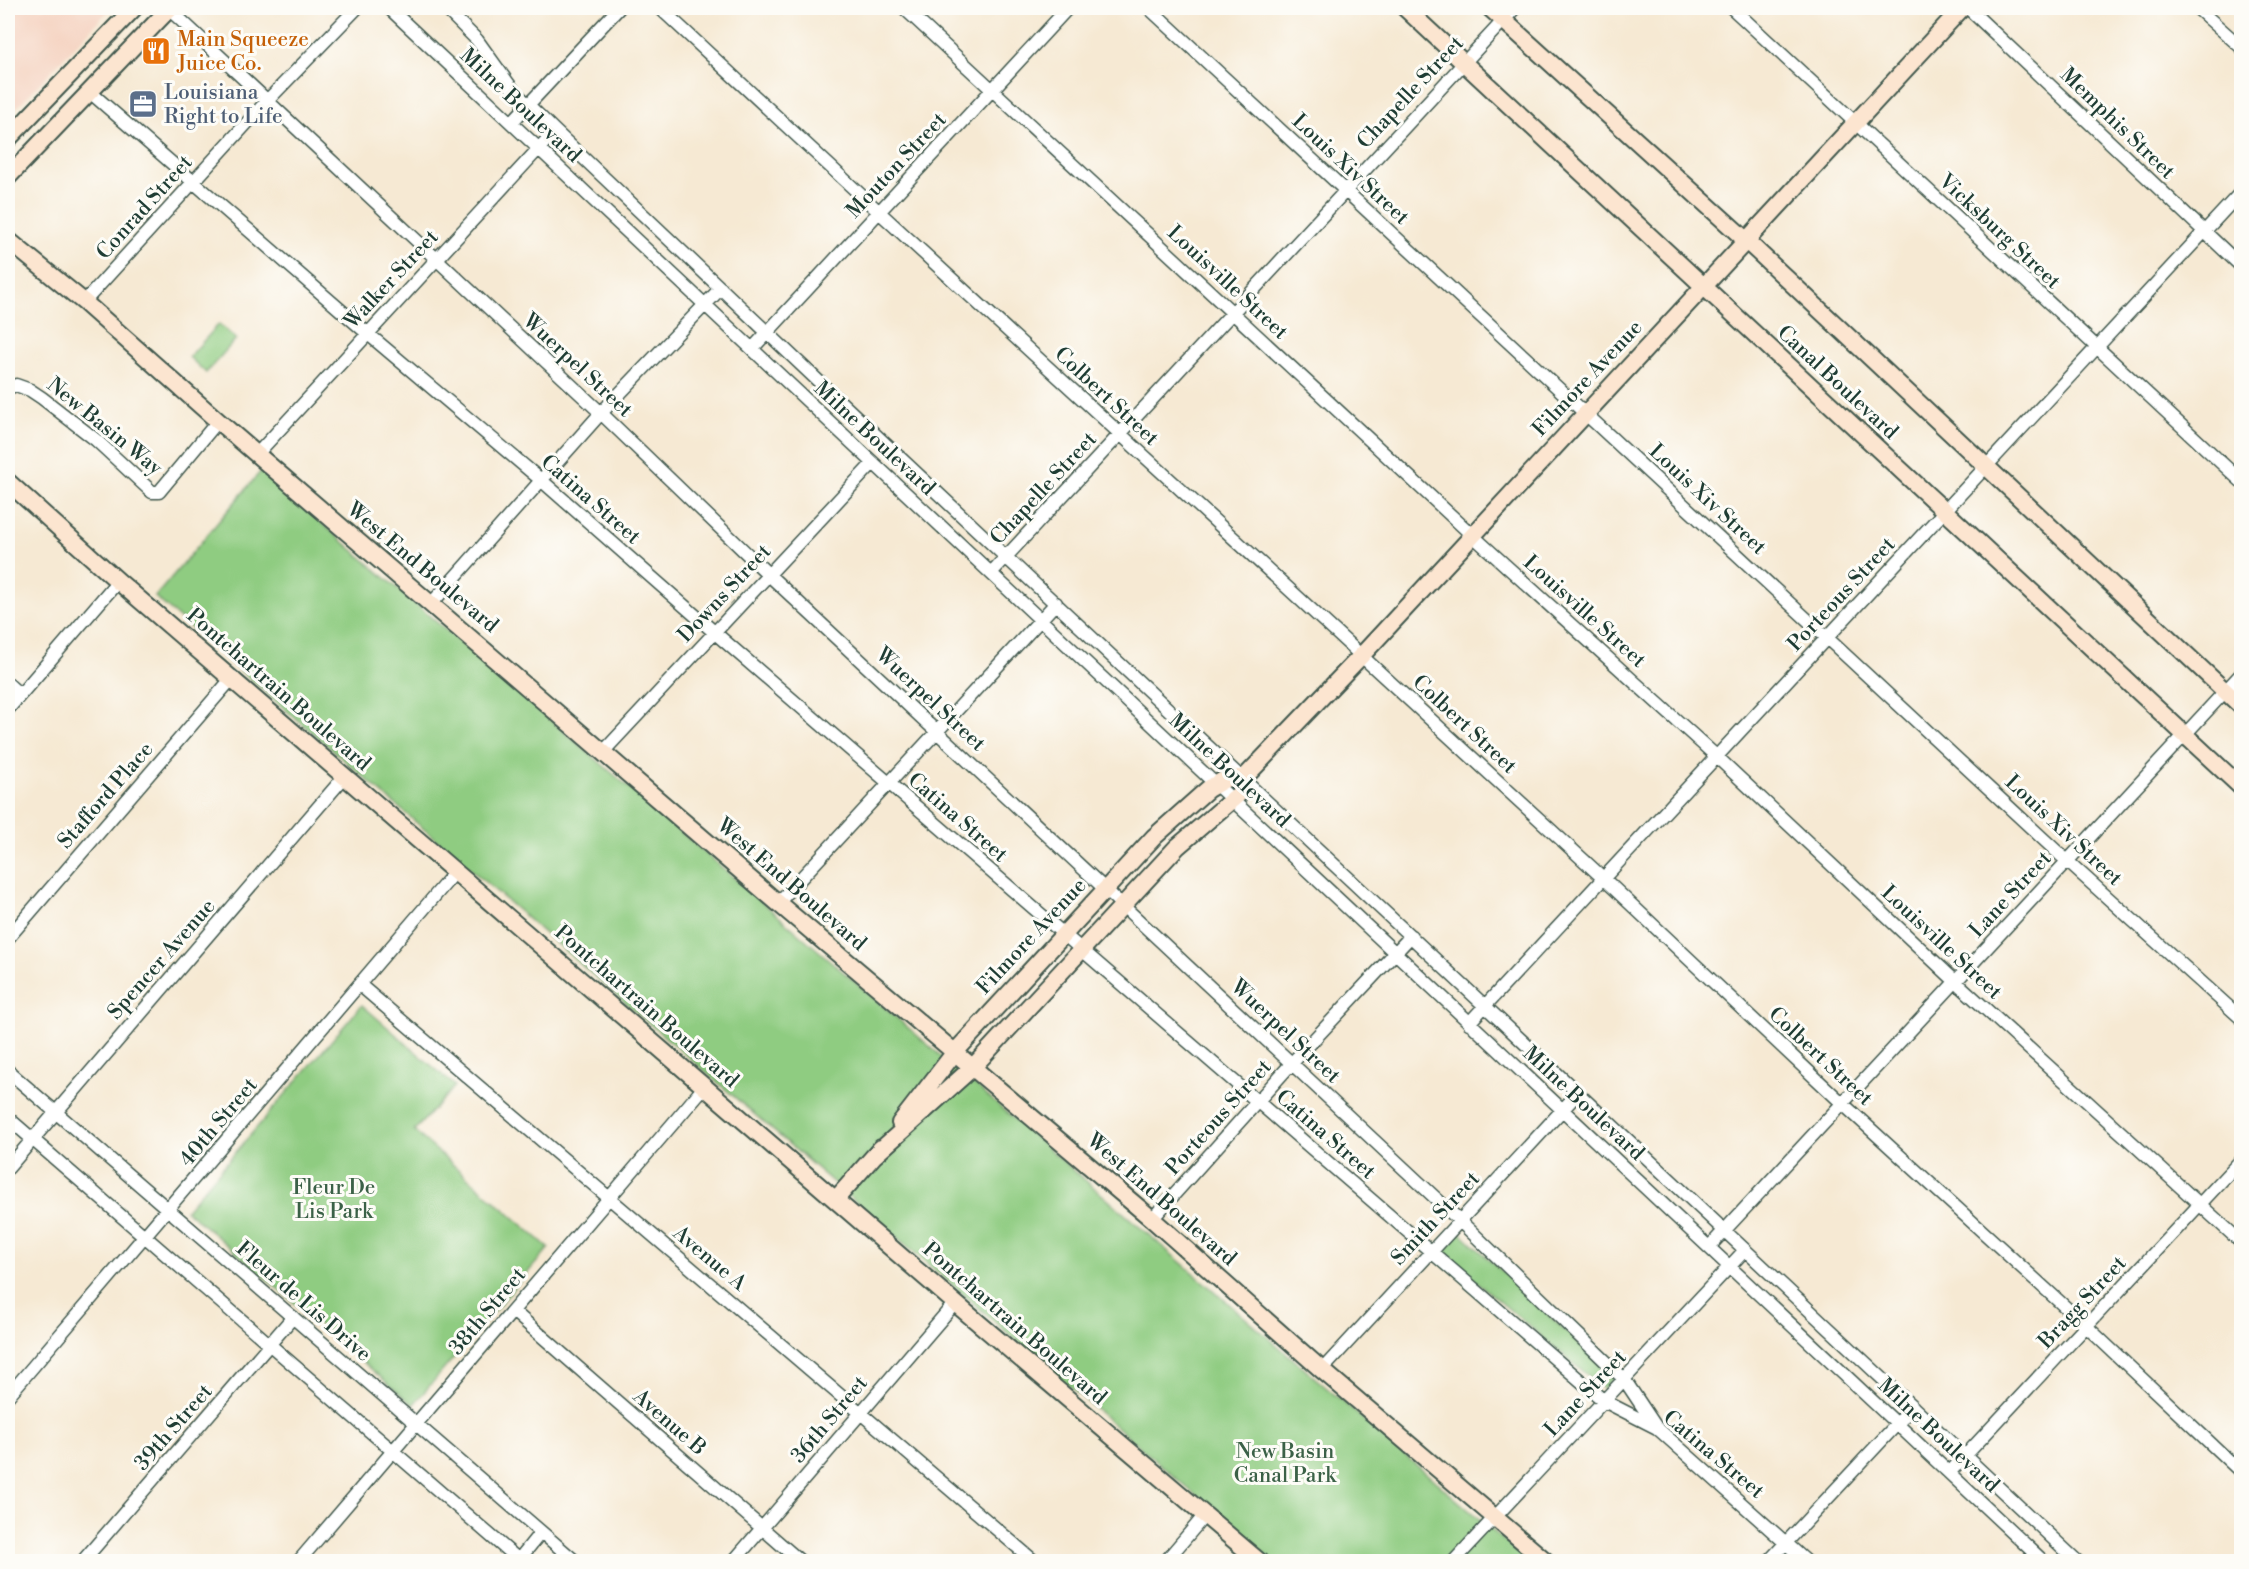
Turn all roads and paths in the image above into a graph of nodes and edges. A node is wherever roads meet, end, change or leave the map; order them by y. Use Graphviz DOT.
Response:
graph roads {
  1 [pos="134,8"];
  2 [pos="169,8"];
  3 [pos="357,8"];
  4 [pos="389,8"];
  5 [pos="445,8"];
  6 [pos="619,8"];
  7 [pos="660,8"];
  8 [pos="904,8"];
  9 [pos="1068,8"];
  10 [pos="1149,8"];
  11 [pos="1405,8"];
  12 [pos="1490,8"];
  13 [pos="1732,8"];
  14 [pos="1962,8"];
  15 [pos="1968,8"];
  16 [pos="2197,8"];
  17 [pos="1509,14"];
  18 [pos="2241,48"];
  19 [pos="1464,62"];
  20 [pos="991,90"];
  21 [pos="90,92"];
  22 [pos="267,101"];
  23 [pos="528,105"];
  24 [pos="512,122"];
  25 [pos="1854,123"];
  26 [pos="555,131"];
  27 [pos="8,139"];
  28 [pos="538,148"];
  29 [pos="10,168"];
  30 [pos="193,182"];
  31 [pos="1345,191"];
  32 [pos="2241,191"];
  33 [pos="879,212"];
  34 [pos="2204,232"];
  35 [pos="8,240"];
  36 [pos="1745,240"];
  37 [pos="436,258"];
  38 [pos="2241,267"];
  39 [pos="1703,285"];
  40 [pos="721,288"];
  41 [pos="84,302"];
  42 [pos="705,305"];
  43 [pos="1233,312"];
  44 [pos="768,331"];
  45 [pos="367,333"];
  46 [pos="2097,347"];
  47 [pos="752,349"];
  48 [pos="8,388"];
  49 [pos="1586,412"];
  50 [pos="601,413"];
  51 [pos="218,421"];
  52 [pos="1120,434"];
  53 [pos="257,454"];
  54 [pos="873,463"];
  55 [pos="1985,467"];
  56 [pos="541,480"];
  57 [pos="8,482"];
  58 [pos="2241,482"];
  59 [pos="1944,512"];
  60 [pos="1472,535"];
  61 [pos="1006,556"];
  62 [pos="991,573"];
  63 [pos="769,575"];
  64 [pos="118,581"];
  65 [pos="432,603"];
  66 [pos="1056,603"];
  67 [pos="1041,620"];
  68 [pos="714,632"];
  69 [pos="1827,637"];
  70 [pos="1362,655"];
  71 [pos="2241,673"];
  72 [pos="233,677"];
  73 [pos="8,684"];
  74 [pos="2225,692"];
  75 [pos="20,695"];
  76 [pos="2241,707"];
  77 [pos="8,710"];
  78 [pos="936,730"];
  79 [pos="2184,735"];
  80 [pos="604,752"];
  81 [pos="1716,756"];
  82 [pos="345,776"];
  83 [pos="1244,778"];
  84 [pos="888,783"];
  85 [pos="1216,784"];
  86 [pos="2241,788"];
  87 [pos="1232,799"];
  88 [pos="2067,861"];
  89 [pos="456,871"];
  90 [pos="1603,878"];
  91 [pos="1105,889"];
  92 [pos="778,903"];
  93 [pos="1123,904"];
  94 [pos="1063,933"];
  95 [pos="1411,936"];
  96 [pos="8,938"];
  97 [pos="1083,949"];
  98 [pos="1395,952"];
  99 [pos="1955,981"];
  100 [pos="360,985"];
  101 [pos="1485,1005"];
  102 [pos="2241,1019"];
  103 [pos="1469,1023"];
  104 [pos="955,1052"];
  105 [pos="1292,1063"];
  106 [pos="972,1068"];
  107 [pos="8,1071"];
  108 [pos="705,1086"];
  109 [pos="1578,1093"];
  110 [pos="1258,1101"];
  111 [pos="1842,1103"];
  112 [pos="1562,1110"];
  113 [pos="55,1112"];
  114 [pos="8,1118"];
  115 [pos="32,1139"];
  116 [pos="875,1155"];
  117 [pos="2241,1159"];
  118 [pos="8,1168"];
  119 [pos="609,1198"];
  120 [pos="836,1199"];
  121 [pos="2201,1204"];
  122 [pos="169,1210"];
  123 [pos="1152,1219"];
  124 [pos="1459,1220"];
  125 [pos="1724,1230"];
  126 [pos="144,1237"];
  127 [pos="2241,1243"];
  128 [pos="1710,1246"];
  129 [pos="1431,1250"];
  130 [pos="1745,1250"];
  131 [pos="1730,1266"];
  132 [pos="955,1303"];
  133 [pos="513,1311"];
  134 [pos="293,1317"];
  135 [pos="2086,1326"];
  136 [pos="269,1345"];
  137 [pos="1322,1370"];
  138 [pos="1624,1379"];
  139 [pos="8,1395"];
  140 [pos="1604,1401"];
  141 [pos="1913,1407"];
  142 [pos="861,1411"];
  143 [pos="1899,1423"];
  144 [pos="416,1424"];
  145 [pos="1657,1428"];
  146 [pos="392,1451"];
  147 [pos="1965,1457"];
  148 [pos="1950,1472"];
  149 [pos="2241,1473"];
  150 [pos="1205,1515"];
  151 [pos="1495,1516"];
  152 [pos="762,1528"];
  153 [pos="541,1532"];
  154 [pos="1786,1542"];
  155 [pos="519,1561"];
  156 [pos="82,1562"];
  157 [pos="298,1562"];
  158 [pos="576,1562"];
  159 [pos="733,1562"];
  160 [pos="801,1562"];
  161 [pos="1035,1562"];
  162 [pos="1165,1562"];
  163 [pos="1260,1562"];
  164 [pos="1453,1562"];
  165 [pos="1547,1562"];
  166 [pos="1768,1562"];
  167 [pos="1807,1562"];
  168 [pos="2044,1562"];
  169 [pos="2078,1562"];
  1 -- 27 [label="main road"];
  2 -- 21 [label="main road"];
  2 -- 22 [label="street, Wuerpel Street"];
  3 -- 22 [label="street, Conrad Street"];
  4 -- 24 [label="street, Milne Boulevard"];
  5 -- 23 [label="street, Milne Boulevard"];
  6 -- 23 [label="street"];
  7 -- 33 [label="street, Colbert Street"];
  8 -- 20 [label="street, Louisville Street"];
  9 -- 20 [label="street, Mouton Street"];
  10 -- 31 [label="street, Louis Xiv Street"];
  11 -- 19 [label="main road, Canal Boulevard"];
  12 -- 17 [label="main road, Canal Boulevard"];
  13 -- 25 [label="street, Vicksburg Street"];
  14 -- 25 [label="main road, Filmore Avenue"];
  15 -- 34 [label="street, Memphis Street"];
  16 -- 18 [label="street"];
  17 -- 19 [label="street, Chapelle Street"];
  17 -- 36 [label="main road, Canal Boulevard"];
  19 -- 31 [label="street, Chapelle Street"];
  19 -- 39 [label="main road, Canal Boulevard"];
  20 -- 33 [label="street, Mouton Street"];
  20 -- 43 [label="street, Louisville Street"];
  21 -- 29 [label="main road"];
  21 -- 30 [label="street, Catina Street"];
  22 -- 30 [label="street, Conrad Street"];
  22 -- 37 [label="street, Wuerpel Street"];
  23 -- 24 [label="street"];
  23 -- 26 [label="street, Milne Boulevard"];
  24 -- 28 [label="street, Milne Boulevard"];
  25 -- 36 [label="main road, Filmore Avenue"];
  25 -- 46 [label="street, Vicksburg Street"];
  26 -- 28 [label="street, Walker Street"];
  26 -- 40 [label="street, Milne Boulevard"];
  28 -- 37 [label="street, Walker Street"];
  28 -- 42 [label="street, Milne Boulevard"];
  30 -- 41 [label="street, Conrad Street"];
  30 -- 45 [label="street, Catina Street"];
  31 -- 43 [label="street, Chapelle Street"];
  31 -- 49 [label="street, Louis Xiv Street"];
  32 -- 34 [label="street, Porteous Street"];
  33 -- 44 [label="street, Mouton Street"];
  33 -- 52 [label="street, Colbert Street"];
  34 -- 38 [label="street, Memphis Street"];
  34 -- 46 [label="street, Porteous Street"];
  35 -- 41 [label="main road, West End Boulevard"];
  36 -- 39 [label="main road, Filmore Avenue"];
  36 -- 55 [label="main road, Canal Boulevard"];
  37 -- 45 [label="street, Walker Street"];
  37 -- 50 [label="street, Wuerpel Street"];
  39 -- 49 [label="main road, Filmore Avenue"];
  39 -- 59 [label="main road, Canal Boulevard"];
  40 -- 42 [label="street"];
  40 -- 44 [label="street, Milne Boulevard"];
  41 -- 51 [label="main road, West End Boulevard"];
  42 -- 47 [label="street, Milne Boulevard"];
  42 -- 50 [label="street"];
  43 -- 52 [label="street, Chapelle Street"];
  43 -- 60 [label="street, Louisville Street"];
  44 -- 47 [label="street, Mouton Street"];
  44 -- 61 [label="street, Milne Boulevard"];
  45 -- 53 [label="street, Walker Street"];
  45 -- 56 [label="street, Catina Street"];
  46 -- 55 [label="street, Porteous Street"];
  46 -- 58 [label="street, Vicksburg Street"];
  47 -- 54 [label="street, Milne Boulevard"];
  48 -- 51 [label="street, New Basin Way"];
  49 -- 60 [label="main road, Filmore Avenue"];
  49 -- 69 [label="street, Louis Xiv Street"];
  50 -- 56 [label="street"];
  50 -- 63 [label="street, Wuerpel Street"];
  51 -- 53 [label="main road, West End Boulevard"];
  52 -- 61 [label="street, Chapelle Street"];
  52 -- 70 [label="street, Colbert Street"];
  53 -- 65 [label="main road, West End Boulevard"];
  54 -- 62 [label="street, Milne Boulevard"];
  54 -- 63 [label="street, Downs Street"];
  55 -- 59 [label="street, Porteous Street"];
  55 -- 74 [label="main road, Canal Boulevard"];
  56 -- 65 [label="street"];
  56 -- 68 [label="street, Catina Street"];
  57 -- 64 [label="main road, Pontchartrain Boulevard"];
  59 -- 69 [label="street, Porteous Street"];
  59 -- 79 [label="main road, Canal Boulevard"];
  60 -- 70 [label="main road, Filmore Avenue"];
  60 -- 81 [label="street, Louisville Street"];
  61 -- 62 [label="street, Chapelle Street"];
  61 -- 66 [label="street, Milne Boulevard"];
  62 -- 67 [label="street, Milne Boulevard"];
  63 -- 68 [label="street, Downs Street"];
  63 -- 78 [label="street, Wuerpel Street"];
  64 -- 72 [label="main road, Pontchartrain Boulevard"];
  64 -- 75 [label="street"];
  65 -- 80 [label="main road, West End Boulevard"];
  66 -- 67 [label="street"];
  66 -- 83 [label="street, Milne Boulevard"];
  67 -- 78 [label="street"];
  67 -- 85 [label="street, Milne Boulevard"];
  68 -- 80 [label="street, Downs Street"];
  68 -- 84 [label="street, Catina Street"];
  69 -- 81 [label="street, Porteous Street"];
  69 -- 88 [label="street, Louis Xiv Street"];
  70 -- 83 [label="main road, Filmore Avenue"];
  70 -- 90 [label="street, Colbert Street"];
  71 -- 74 [label="street, Lane Street"];
  72 -- 82 [label="main road, Pontchartrain Boulevard"];
  72 -- 96 [label="street, Stafford Place"];
  73 -- 75 [label="street"];
  74 -- 76 [label="main road, Canal Boulevard"];
  74 -- 79 [label="street, Lane Street"];
  75 -- 77 [label="street"];
  78 -- 84 [label="street"];
  78 -- 91 [label="street, Wuerpel Street"];
  79 -- 86 [label="main road, Canal Boulevard"];
  79 -- 88 [label="street, Lane Street"];
  80 -- 92 [label="main road, West End Boulevard"];
  81 -- 90 [label="street, Porteous Street"];
  81 -- 99 [label="street, Louisville Street"];
  82 -- 89 [label="main road, Pontchartrain Boulevard"];
  82 -- 113 [label="street, Spencer Avenue"];
  83 -- 85 [label="main road, Filmore Avenue"];
  83 -- 87 [label="main road, Filmore Avenue"];
  83 -- 95 [label="street, Milne Boulevard"];
  84 -- 92 [label="street"];
  84 -- 94 [label="street, Catina Street"];
  85 -- 87 [label="street, Milne Boulevard"];
  85 -- 91 [label="main road, Filmore Avenue"];
  87 -- 93 [label="main road, Filmore Avenue"];
  87 -- 98 [label="street, Milne Boulevard"];
  88 -- 99 [label="street, Lane Street"];
  88 -- 102 [label="street, Louis Xiv Street"];
  89 -- 100 [label="street, 40th Street"];
  89 -- 108 [label="main road, Pontchartrain Boulevard"];
  90 -- 101 [label="street, Porteous Street"];
  90 -- 111 [label="street, Colbert Street"];
  91 -- 93 [label="street, Wuerpel Street"];
  91 -- 94 [label="main road, Filmore Avenue"];
  92 -- 104 [label="main road, West End Boulevard"];
  93 -- 97 [label="main road, Filmore Avenue"];
  93 -- 105 [label="street, Wuerpel Street"];
  94 -- 97 [label="street, Catina Street"];
  94 -- 104 [label="main road, Filmore Avenue"];
  95 -- 98 [label="street, Porteous Street"];
  95 -- 101 [label="street, Milne Boulevard"];
  97 -- 106 [label="main road, Filmore Avenue"];
  97 -- 110 [label="street, Catina Street"];
  98 -- 103 [label="street, Milne Boulevard"];
  98 -- 105 [label="street, Porteous Street"];
  99 -- 111 [label="street, Lane Street"];
  99 -- 121 [label="street, Louisville Street"];
  100 -- 119 [label="street, Avenue A"];
  100 -- 122 [label="street, 40th Street"];
  101 -- 103 [label="street, Porteous Street"];
  101 -- 109 [label="street, Milne Boulevard"];
  103 -- 112 [label="street, Milne Boulevard"];
  104 -- 106 [label="main road, West End Boulevard"];
  104 -- 116 [label="main road, Filmore Avenue"];
  105 -- 110 [label="street, Porteous Street"];
  105 -- 124 [label="street, Wuerpel Street"];
  106 -- 116 [label="main road, Filmore Avenue"];
  106 -- 123 [label="main road, West End Boulevard"];
  107 -- 113 [label="street, Fleur de Lis Drive"];
  108 -- 119 [label="street, 38th Street"];
  108 -- 120 [label="main road, Pontchartrain Boulevard"];
  109 -- 112 [label="street, Smith Street"];
  109 -- 125 [label="street, Milne Boulevard"];
  110 -- 123 [label="street, Porteous Street"];
  110 -- 129 [label="street, Catina Street"];
  111 -- 125 [label="street, Lane Street"];
  111 -- 135 [label="street, Colbert Street"];
  112 -- 124 [label="street, Smith Street"];
  112 -- 128 [label="street, Milne Boulevard"];
  113 -- 115 [label="street, Spencer Avenue"];
  113 -- 122 [label="street, Fleur de Lis Drive"];
  114 -- 115 [label="street"];
  115 -- 118 [label="street, Spencer Avenue"];
  115 -- 126 [label="street"];
  116 -- 120 [label="main road, Filmore Avenue"];
  117 -- 121 [label="street, Bragg Street"];
  119 -- 133 [label="street, 38th Street"];
  119 -- 142 [label="street, Avenue A"];
  120 -- 132 [label="main road, Pontchartrain Boulevard"];
  121 -- 127 [label="street, Louisville Street"];
  121 -- 135 [label="street, Bragg Street"];
  122 -- 126 [label="street, 40th Street"];
  122 -- 134 [label="street, Fleur de Lis Drive"];
  123 -- 137 [label="main road, West End Boulevard"];
  124 -- 129 [label="street, Smith Street"];
  124 -- 138 [label="street, Wuerpel Street"];
  125 -- 128 [label="street, Lane Street"];
  125 -- 130 [label="street, Milne Boulevard"];
  126 -- 136 [label="street"];
  126 -- 139 [label="street, 40th Street"];
  128 -- 131 [label="street, Milne Boulevard"];
  129 -- 137 [label="street, Smith Street"];
  129 -- 140 [label="street, Catina Street"];
  130 -- 131 [label="street, Lane Street"];
  130 -- 141 [label="street, Milne Boulevard"];
  131 -- 138 [label="street, Lane Street"];
  131 -- 143 [label="street, Milne Boulevard"];
  132 -- 142 [label="street, 36th Street"];
  132 -- 150 [label="main road, Pontchartrain Boulevard"];
  133 -- 144 [label="street, 38th Street"];
  133 -- 152 [label="street, Avenue B"];
  134 -- 136 [label="street, 39th Street"];
  134 -- 144 [label="street, Fleur de Lis Drive"];
  135 -- 147 [label="street, Bragg Street"];
  135 -- 149 [label="street, Colbert Street"];
  136 -- 146 [label="street"];
  136 -- 156 [label="street, 39th Street"];
  137 -- 151 [label="main road, West End Boulevard"];
  138 -- 140 [label="street, Lane Street"];
  138 -- 145 [label="street, Wuerpel Street"];
  140 -- 145 [label="street, Catina Street"];
  140 -- 151 [label="street, Lane Street"];
  141 -- 143 [label="street"];
  141 -- 147 [label="street, Milne Boulevard"];
  142 -- 152 [label="street, 36th Street"];
  142 -- 161 [label="street, Avenue A"];
  143 -- 148 [label="street, Milne Boulevard"];
  143 -- 154 [label="street"];
  144 -- 146 [label="street, 38th Street"];
  144 -- 153 [label="street, Fleur de Lis Drive"];
  145 -- 154 [label="street, Catina Street"];
  146 -- 155 [label="street"];
  146 -- 157 [label="street, 38th Street"];
  147 -- 148 [label="street, Bragg Street"];
  147 -- 169 [label="street, Milne Boulevard"];
  148 -- 168 [label="street, Milne Boulevard"];
  150 -- 162 [label="street"];
  150 -- 163 [label="main road, Pontchartrain Boulevard"];
  151 -- 164 [label="street, Lane Street"];
  151 -- 165 [label="main road, West End Boulevard"];
  152 -- 159 [label="street, 36th Street"];
  152 -- 160 [label="street, Avenue B"];
  153 -- 155 [label="street"];
  153 -- 158 [label="street, Fleur de Lis Drive"];
  154 -- 166 [label="street"];
  154 -- 167 [label="street, Catina Street"];
}
